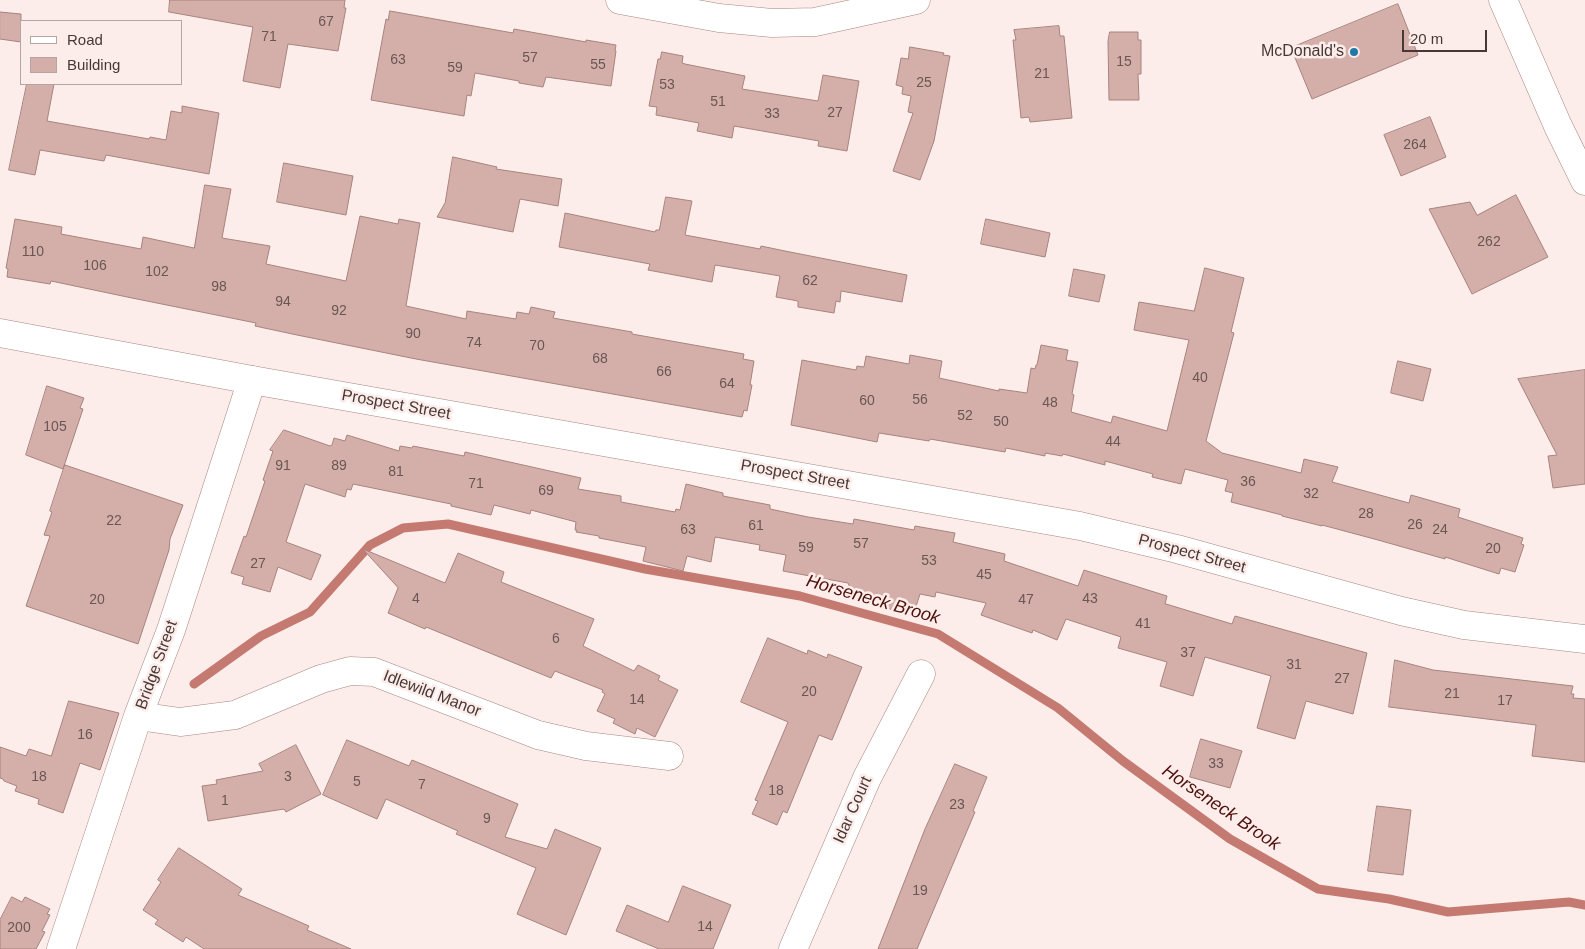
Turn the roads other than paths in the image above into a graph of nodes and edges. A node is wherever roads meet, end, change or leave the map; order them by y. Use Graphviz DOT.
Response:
graph roads {
  1 [pos="620,0"];
  2 [pos="916,0"];
  3 [pos="1503,0"];
  4 [pos="1585,182"];
  5 [pos="0,333"];
  6 [pos="252,380"];
  7 [pos="1585,639"];
  8 [pos="921,674"];
  9 [pos="138,716"];
  10 [pos="669,756"];
  11 [pos="61,949"];
  12 [pos="793,949"];
  1 -- 2 [label="street"];
  3 -- 4 [label="street"];
  5 -- 6 [label="street, Prospect Street"];
  6 -- 7 [label="street, Prospect Street"];
  6 -- 9 [label="street, Bridge Street"];
  8 -- 12 [label="street, Idar Court"];
  9 -- 10 [label="street, Idlewild Manor"];
  9 -- 11 [label="street, Bridge Street"];
}
